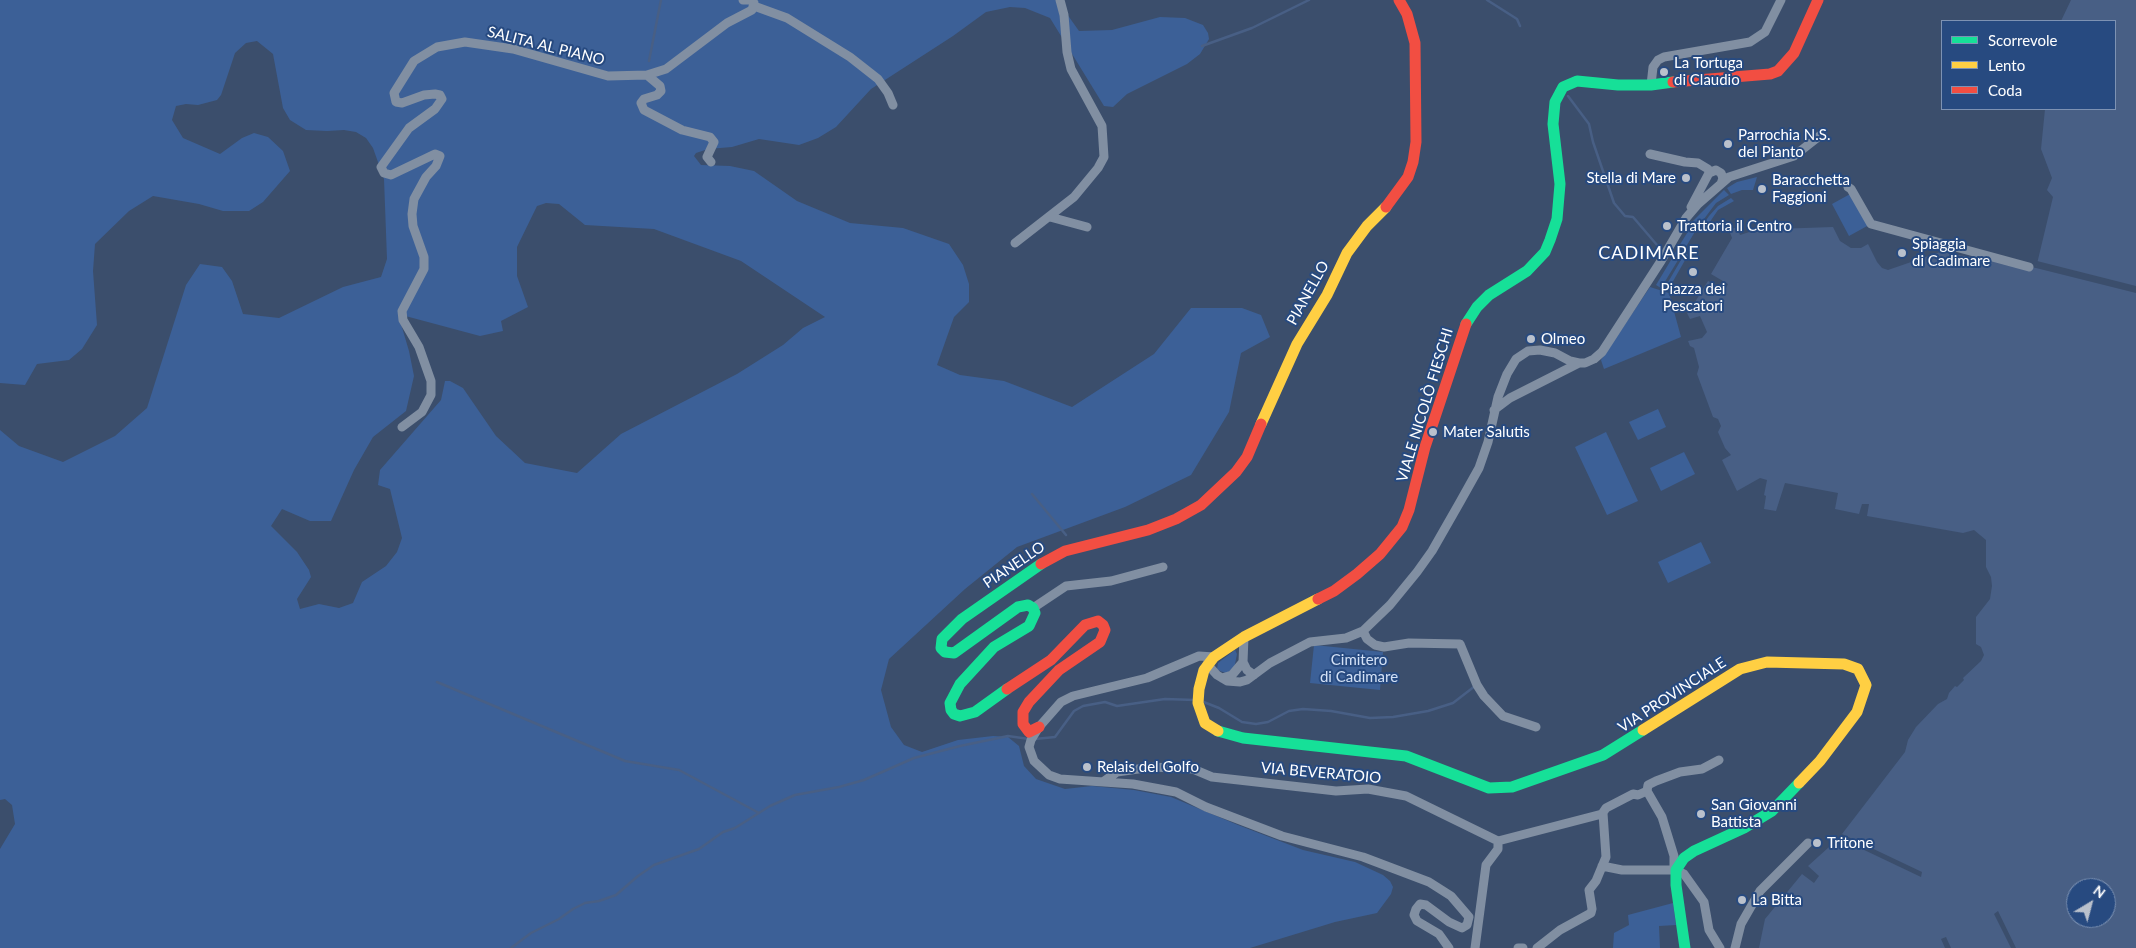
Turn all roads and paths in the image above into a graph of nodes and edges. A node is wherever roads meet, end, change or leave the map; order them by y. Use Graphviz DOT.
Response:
graph roads {
  1 [pos="743,0"];
  2 [pos="1060,0"];
  3 [pos="1399,0"];
  4 [pos="1781,0"];
  5 [pos="1818,0"];
  6 [pos="754,6"];
  7 [pos="647,75"];
  8 [pos="1651,85"];
  9 [pos="893,105"];
  10 [pos="1822,134"];
  11 [pos="1650,154"];
  12 [pos="711,162"];
  13 [pos="1708,173"];
  14 [pos="1722,184"];
  15 [pos="1848,187"];
  16 [pos="1050,217"];
  17 [pos="1686,218"];
  18 [pos="1087,227"];
  19 [pos="1015,243"];
  20 [pos="2029,267"];
  21 [pos="1579,363"];
  22 [pos="1494,410"];
  23 [pos="402,427"];
  24 [pos="1163,567"];
  25 [pos="1033,608"];
  26 [pos="1363,631"];
  27 [pos="1244,637"];
  28 [pos="1210,661"];
  29 [pos="1243,662"];
  30 [pos="1254,675"];
  31 [pos="1222,678"];
  32 [pos="1039,727"];
  33 [pos="1536,727"];
  34 [pos="1720,760"];
  35 [pos="1103,782"];
  36 [pos="1646,791"];
  37 [pos="1603,813"];
  38 [pos="1498,841"];
  39 [pos="1808,843"];
  40 [pos="1602,866"];
  41 [pos="1676,870"];
  42 [pos="1450,948"];
  43 [pos="1476,948"];
  44 [pos="1518,948"];
  45 [pos="1523,948"];
  46 [pos="1537,948"];
  47 [pos="1685,948"];
  48 [pos="1720,948"];
  49 [pos="1735,948"];
  1 -- 6 [label="street"];
  2 -- 16 [label="street"];
  3 -- 25 [label="main road, PIANELLO"];
  4 -- 8 [label="street"];
  5 -- 8 [label="main road, VIALE NICOLÒ FIESCHI"];
  6 -- 7 [label="street, SALITA AL PIANO"];
  6 -- 9 [label="street"];
  7 -- 12 [label="street"];
  7 -- 23 [label="street, SALITA AL PIANO"];
  8 -- 27 [label="main road, VIALE NICOLÒ FIESCHI"];
  10 -- 14 [label="street"];
  11 -- 13 [label="street"];
  13 -- 14 [label="street"];
  13 -- 17 [label="street"];
  14 -- 17 [label="street"];
  15 -- 20 [label="street"];
  16 -- 18 [label="street"];
  16 -- 19 [label="street"];
  17 -- 21 [label="street"];
  21 -- 22 [label="street"];
  21 -- 22 [label="street"];
  22 -- 26 [label="street"];
  24 -- 25 [label="street"];
  25 -- 32 [label="main road"];
  26 -- 30 [label="street"];
  26 -- 33 [label="street"];
  27 -- 28 [label="main road, VIALE NICOLÒ FIESCHI"];
  27 -- 29 [label="street"];
  28 -- 31 [label="street"];
  28 -- 32 [label="street"];
  28 -- 41 [label="main road, VIA PROVINCIALE"];
  29 -- 30 [label="street"];
  29 -- 31 [label="street"];
  30 -- 31 [label="street"];
  32 -- 35 [label="street"];
  34 -- 36 [label="street"];
  35 -- 38 [label="street, VIA BEVERATOIO"];
  35 -- 42 [label="street"];
  36 -- 37 [label="street"];
  36 -- 41 [label="street"];
  37 -- 38 [label="street"];
  37 -- 40 [label="street"];
  38 -- 43 [label="street"];
  39 -- 49 [label="street"];
  40 -- 41 [label="street"];
  40 -- 46 [label="street"];
  41 -- 47 [label="main road"];
  41 -- 48 [label="street"];
  44 -- 45 [label="street"];
}
